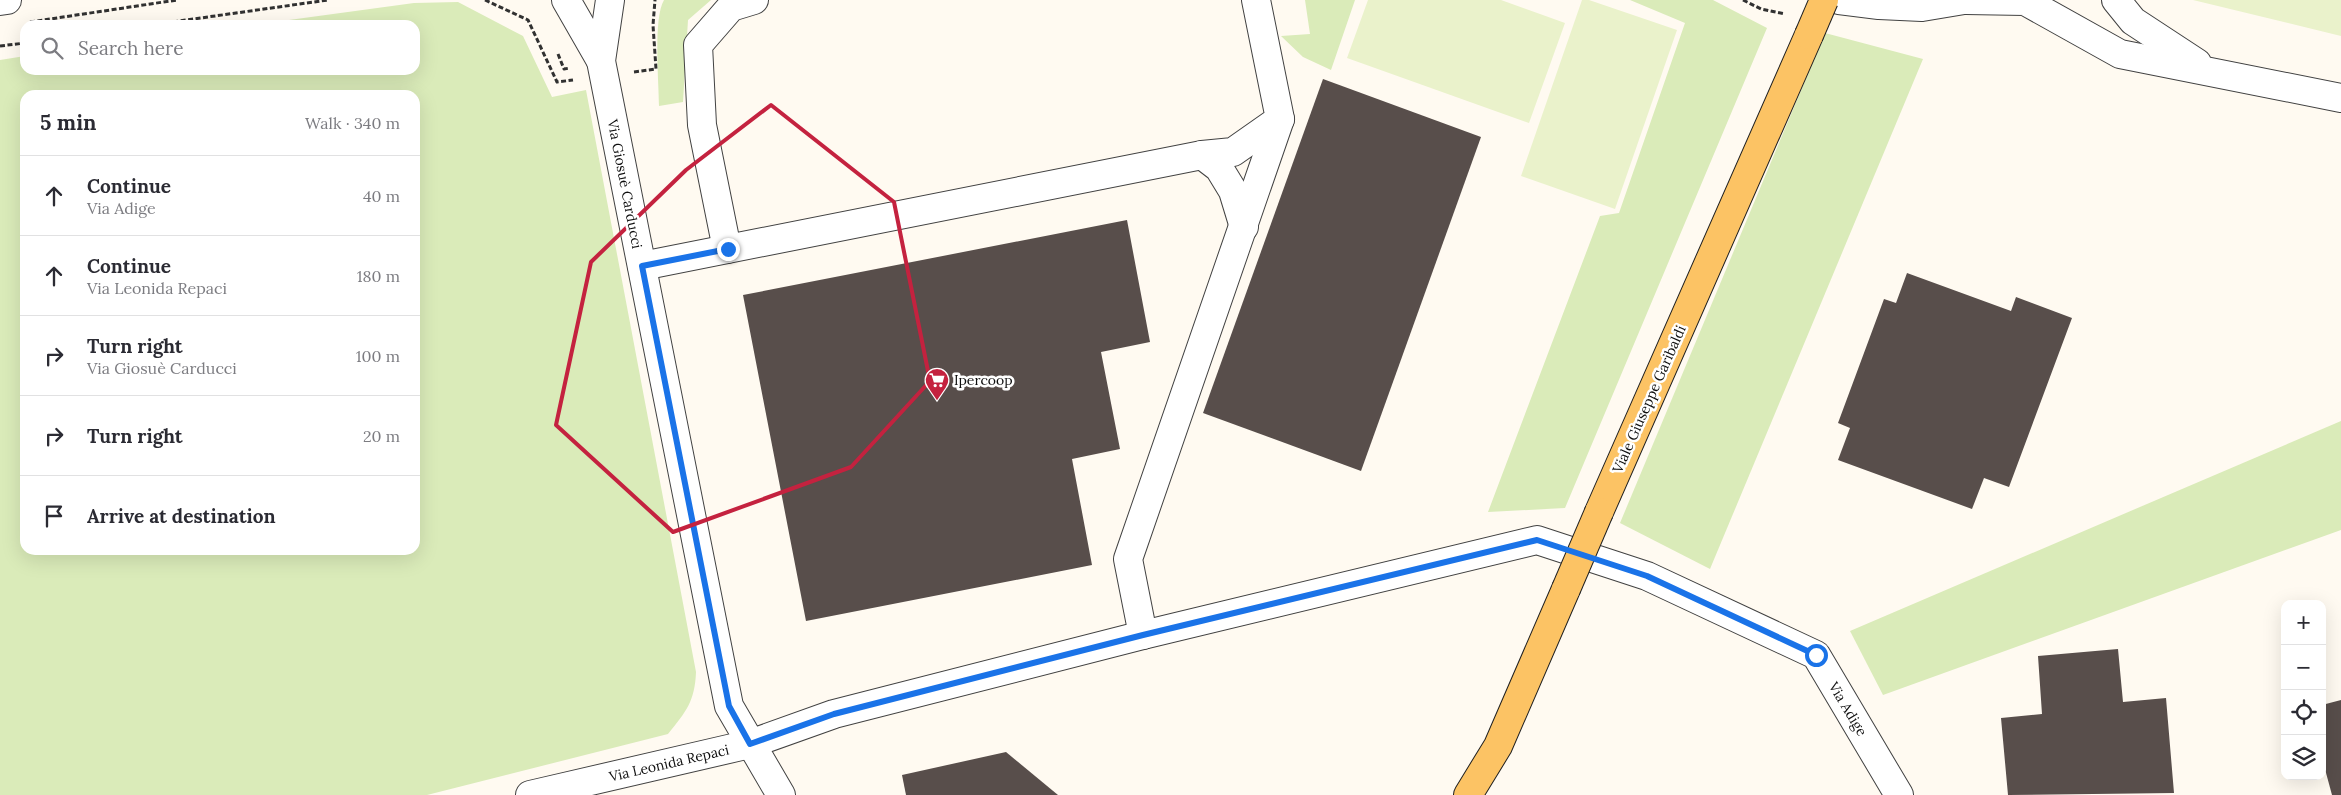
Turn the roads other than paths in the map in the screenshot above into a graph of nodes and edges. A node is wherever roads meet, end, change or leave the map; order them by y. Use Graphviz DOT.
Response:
graph roads {
  1 [pos="8,0"];
  2 [pos="566,0"];
  3 [pos="610,0"];
  4 [pos="754,0"];
  5 [pos="1256,0"];
  6 [pos="1824,0"];
  7 [pos="1839,0"];
  8 [pos="1965,0"];
  9 [pos="2116,0"];
  10 [pos="0,1"];
  11 [pos="601,61"];
  12 [pos="2209,71"];
  13 [pos="2341,98"];
  14 [pos="1280,118"];
  15 [pos="1202,155"];
  16 [pos="1244,227"];
  17 [pos="728,249"];
  18 [pos="642,266"];
  19 [pos="1647,576"];
  20 [pos="1143,635"];
  21 [pos="750,744"];
  22 [pos="1498,746"];
  23 [pos="530,795"];
  24 [pos="781,795"];
  25 [pos="1468,795"];
  26 [pos="1481,795"];
  27 [pos="1899,795"];
  1 -- 10 [label="street"];
  2 -- 11 [label="street, Via Giosuè Carducci"];
  3 -- 11 [label="street, Via Giosuè Carducci"];
  4 -- 17 [label="street"];
  5 -- 14 [label="street"];
  6 -- 22 [label="main road, Viale Giuseppe Garibaldi, bridge"];
  7 -- 8 [label="street"];
  8 -- 12 [label="street"];
  9 -- 12 [label="street"];
  11 -- 18 [label="street, Via Giosuè Carducci"];
  12 -- 13 [label="street"];
  14 -- 15 [label="street"];
  14 -- 16 [label="street"];
  15 -- 16 [label="street"];
  15 -- 17 [label="street"];
  16 -- 20 [label="street"];
  17 -- 18 [label="street"];
  18 -- 21 [label="street, Via Giosuè Carducci"];
  19 -- 20 [label="street, Via Leonida Repaci"];
  19 -- 27 [label="street, Via Adige"];
  20 -- 21 [label="street, Via Leonida Repaci"];
  21 -- 23 [label="street, Via Leonida Repaci"];
  21 -- 24 [label="street, Via Giosuè Carducci"];
  22 -- 25 [label="main road, Viale Giuseppe Garibaldi"];
  22 -- 26 [label="main road"];
}
